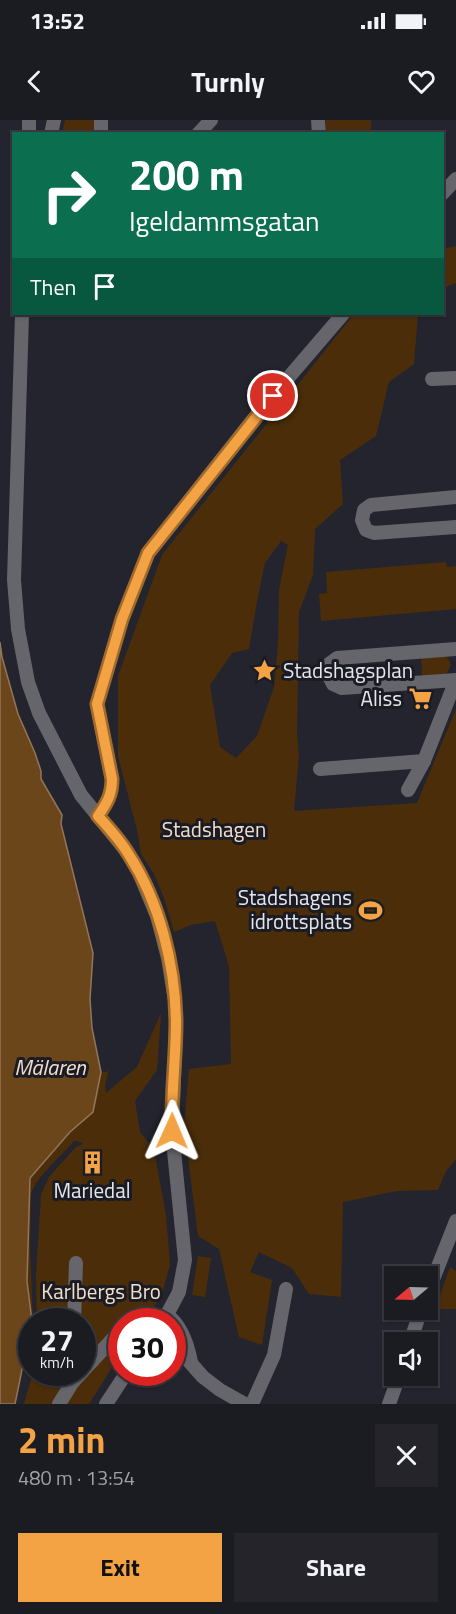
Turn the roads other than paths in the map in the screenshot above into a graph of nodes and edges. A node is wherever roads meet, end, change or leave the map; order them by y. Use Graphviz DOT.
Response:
graph roads {
  1 [pos="212,120"];
  2 [pos="200,132"];
  3 [pos="456,178"];
  4 [pos="444,192"];
  5 [pos="22,315"];
  6 [pos="342,315"];
  7 [pos="456,378"];
  8 [pos="432,379"];
  9 [pos="456,497"];
  10 [pos="456,527"];
  11 [pos="456,649"];
  12 [pos="456,680"];
  13 [pos="424,761"];
  14 [pos="320,768"];
  15 [pos="408,790"];
  16 [pos="98,816"];
  17 [pos="456,1221"];
  18 [pos="76,1263"];
  19 [pos="438,1267"];
  20 [pos="286,1289"];
  21 [pos="74,1308"];
  22 [pos="170,1308"];
  23 [pos="108,1344"];
  24 [pos="186,1345"];
  25 [pos="96,1357"];
  26 [pos="186,1358"];
  27 [pos="191,1362"];
  28 [pos="68,1386"];
  29 [pos="118,1386"];
  30 [pos="395,1386"];
  31 [pos="59,1404"];
  32 [pos="106,1404"];
  33 [pos="245,1404"];
  34 [pos="252,1404"];
  35 [pos="389,1404"];
  1 -- 2 [label="street"];
  3 -- 4 [label="street"];
  5 -- 16 [label="street"];
  6 -- 16 [label="street"];
  7 -- 8 [label="street"];
  9 -- 10 [label="street"];
  11 -- 12 [label="street"];
  12 -- 13 [label="street"];
  13 -- 14 [label="street"];
  13 -- 15 [label="street"];
  16 -- 22 [label="street"];
  17 -- 19 [label="street"];
  18 -- 21 [label="street"];
  20 -- 34 [label="street"];
  23 -- 25 [label="street"];
  24 -- 27 [label="street"];
  26 -- 27 [label="street"];
  27 -- 33 [label="street"];
  28 -- 31 [label="street"];
  29 -- 32 [label="street"];
  30 -- 35 [label="street"];
}
